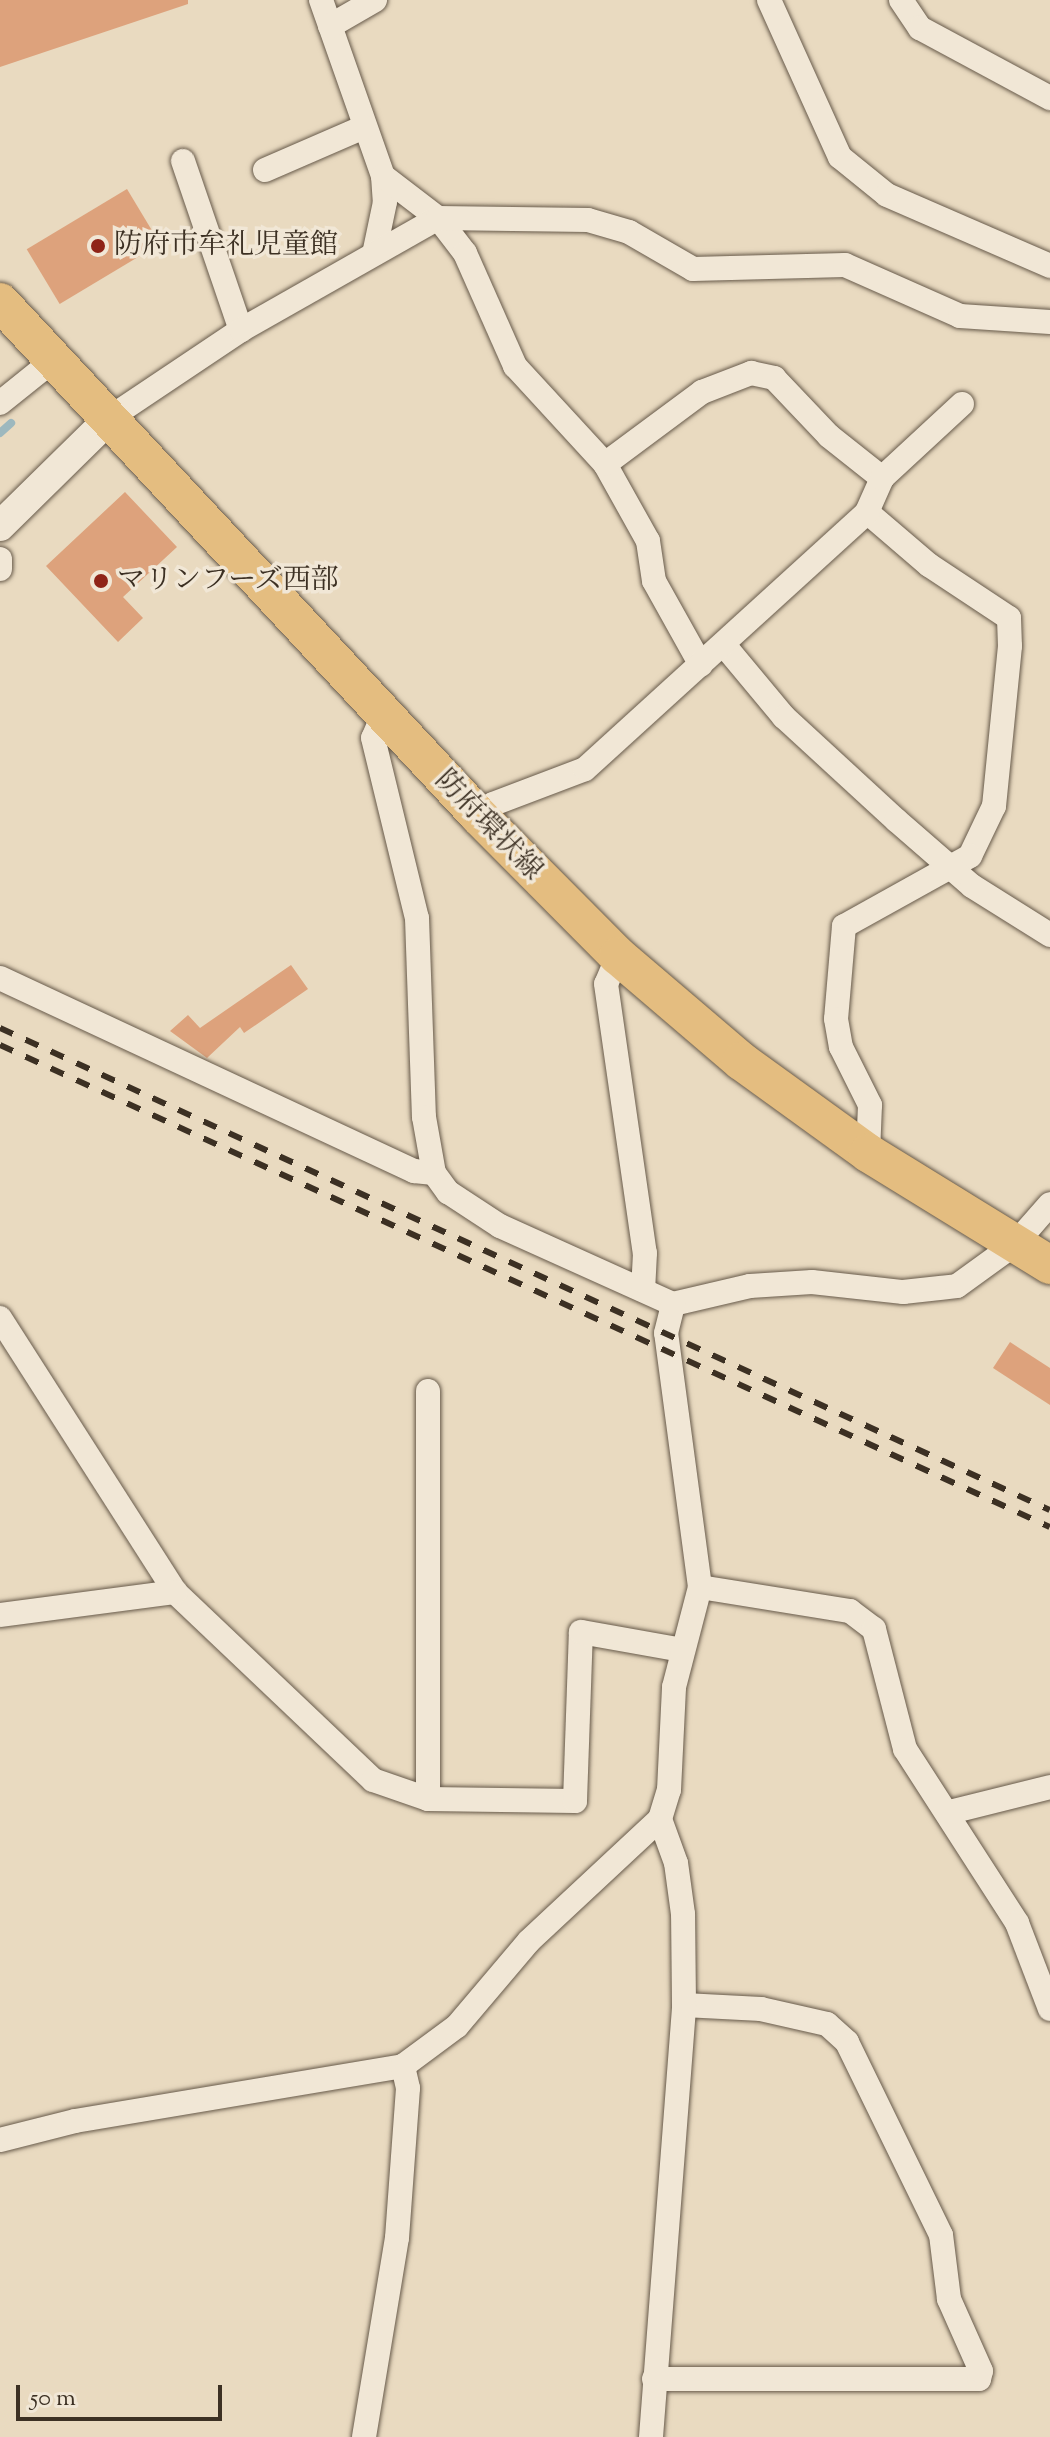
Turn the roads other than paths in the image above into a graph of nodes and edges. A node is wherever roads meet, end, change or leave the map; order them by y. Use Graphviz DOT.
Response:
graph roads {
  1 [pos="321,0"];
  2 [pos="375,0"];
  3 [pos="769,0"];
  4 [pos="901,0"];
  5 [pos="330,26"];
  6 [pos="1050,98"];
  7 [pos="364,127"];
  8 [pos="183,161"];
  9 [pos="265,170"];
  10 [pos="383,176"];
  11 [pos="438,218"];
  12 [pos="374,254"];
  13 [pos="1050,266"];
  14 [pos="0,302"];
  15 [pos="1050,322"];
  16 [pos="241,330"];
  17 [pos="55,359"];
  18 [pos="0,403"];
  19 [pos="962,404"];
  20 [pos="111,417"];
  21 [pos="605,464"];
  22 [pos="882,478"];
  23 [pos="867,512"];
  24 [pos="0,526"];
  25 [pos="0,559"];
  26 [pos="0,569"];
  27 [pos="724,645"];
  28 [pos="701,665"];
  29 [pos="383,715"];
  30 [pos="479,816"];
  31 [pos="953,869"];
  32 [pos="1050,935"];
  33 [pos="618,956"];
  34 [pos="0,978"];
  35 [pos="868,1153"];
  36 [pos="434,1173"];
  37 [pos="1050,1204"];
  38 [pos="1015,1244"];
  39 [pos="1050,1265"];
  40 [pos="643,1290"];
  41 [pos="673,1304"];
  42 [pos="0,1318"];
  43 [pos="428,1391"];
  44 [pos="700,1587"];
  45 [pos="175,1592"];
  46 [pos="0,1615"];
  47 [pos="682,1650"];
  48 [pos="1050,1787"];
  49 [pos="428,1799"];
  50 [pos="950,1812"];
  51 [pos="660,1819"];
  52 [pos="684,2005"];
  53 [pos="1050,2009"];
  54 [pos="403,2066"];
  55 [pos="0,2140"];
  56 [pos="654,2379"];
  57 [pos="364,2437"];
  58 [pos="651,2437"];
  1 -- 5 [label="street"];
  2 -- 5 [label="street"];
  3 -- 13 [label="street"];
  4 -- 6 [label="street"];
  5 -- 7 [label="street"];
  7 -- 9 [label="street"];
  7 -- 10 [label="street"];
  8 -- 16 [label="street"];
  10 -- 11 [label="street"];
  10 -- 12 [label="street"];
  11 -- 12 [label="street"];
  11 -- 15 [label="street"];
  11 -- 21 [label="street"];
  12 -- 16 [label="street"];
  14 -- 17 [label="main road, 防府環状線"];
  16 -- 20 [label="street"];
  17 -- 18 [label="street"];
  17 -- 20 [label="main road, 防府環状線"];
  19 -- 22 [label="street"];
  20 -- 24 [label="street"];
  20 -- 29 [label="main road, 防府環状線"];
  21 -- 22 [label="street"];
  21 -- 28 [label="street"];
  22 -- 23 [label="street"];
  23 -- 27 [label="street"];
  23 -- 31 [label="street"];
  25 -- 26 [label="street"];
  27 -- 28 [label="street"];
  27 -- 31 [label="street"];
  28 -- 30 [label="street"];
  29 -- 30 [label="main road, 防府環状線"];
  29 -- 36 [label="street"];
  30 -- 33 [label="main road, 防府環状線"];
  31 -- 32 [label="street"];
  31 -- 35 [label="street"];
  33 -- 35 [label="main road, 防府環状線"];
  33 -- 40 [label="street"];
  34 -- 36 [label="street"];
  35 -- 38 [label="main road, 防府環状線"];
  36 -- 40 [label="street"];
  37 -- 38 [label="street"];
  38 -- 39 [label="main road, 防府環状線"];
  38 -- 41 [label="street"];
  40 -- 41 [label="street"];
  41 -- 44 [label="street"];
  42 -- 45 [label="street"];
  43 -- 49 [label="street"];
  44 -- 47 [label="street"];
  44 -- 50 [label="street"];
  45 -- 46 [label="street"];
  45 -- 49 [label="street"];
  47 -- 49 [label="street"];
  47 -- 51 [label="street"];
  48 -- 50 [label="street"];
  50 -- 53 [label="street"];
  51 -- 52 [label="street"];
  51 -- 54 [label="street"];
  52 -- 56 [label="street"];
  52 -- 56 [label="street"];
  54 -- 55 [label="street"];
  54 -- 57 [label="street"];
  56 -- 58 [label="street"];
}
